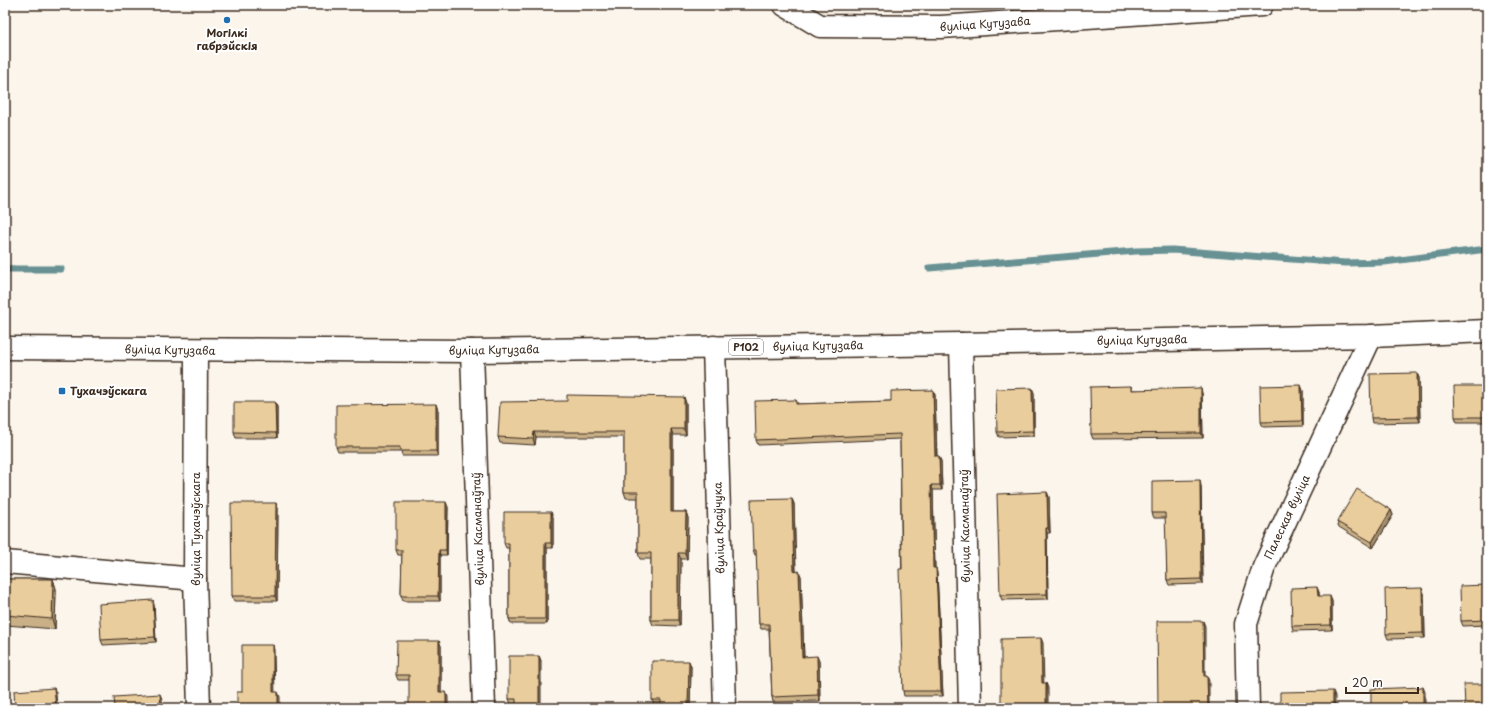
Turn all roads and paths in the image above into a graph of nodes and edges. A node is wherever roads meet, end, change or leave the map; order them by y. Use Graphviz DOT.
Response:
graph roads {
  1 [pos="785,5"];
  2 [pos="1262,5"];
  3 [pos="1487,331"];
  4 [pos="1371,336"];
  5 [pos="961,344"];
  6 [pos="714,347"];
  7 [pos="5,348"];
  8 [pos="196,350"];
  9 [pos="472,350"];
  10 [pos="5,562"];
  11 [pos="195,579"];
  12 [pos="199,708"];
  13 [pos="484,708"];
  14 [pos="725,708"];
  15 [pos="970,708"];
  16 [pos="1248,708"];
  1 -- 2 [label="street, вуліца Кутузава"];
  3 -- 4 [label="street, вуліца Кутузава / Р102"];
  4 -- 5 [label="street, вуліца Кутузава / Р102"];
  4 -- 16 [label="street, Палеская вуліца"];
  5 -- 6 [label="street, вуліца Кутузава / Р102"];
  5 -- 15 [label="street, вуліца Касманаўтаў"];
  6 -- 9 [label="street, вуліца Кутузава / Р102"];
  6 -- 14 [label="street, вуліца Краўчука"];
  7 -- 8 [label="street, вуліца Кутузава / Р102"];
  8 -- 9 [label="street, вуліца Кутузава / Р102"];
  8 -- 11 [label="street, вуліца Тухачэўскага"];
  9 -- 13 [label="street, вуліца Касманаўтаў"];
  10 -- 11 [label="street"];
  11 -- 12 [label="street, вуліца Тухачэўскага"];
}
